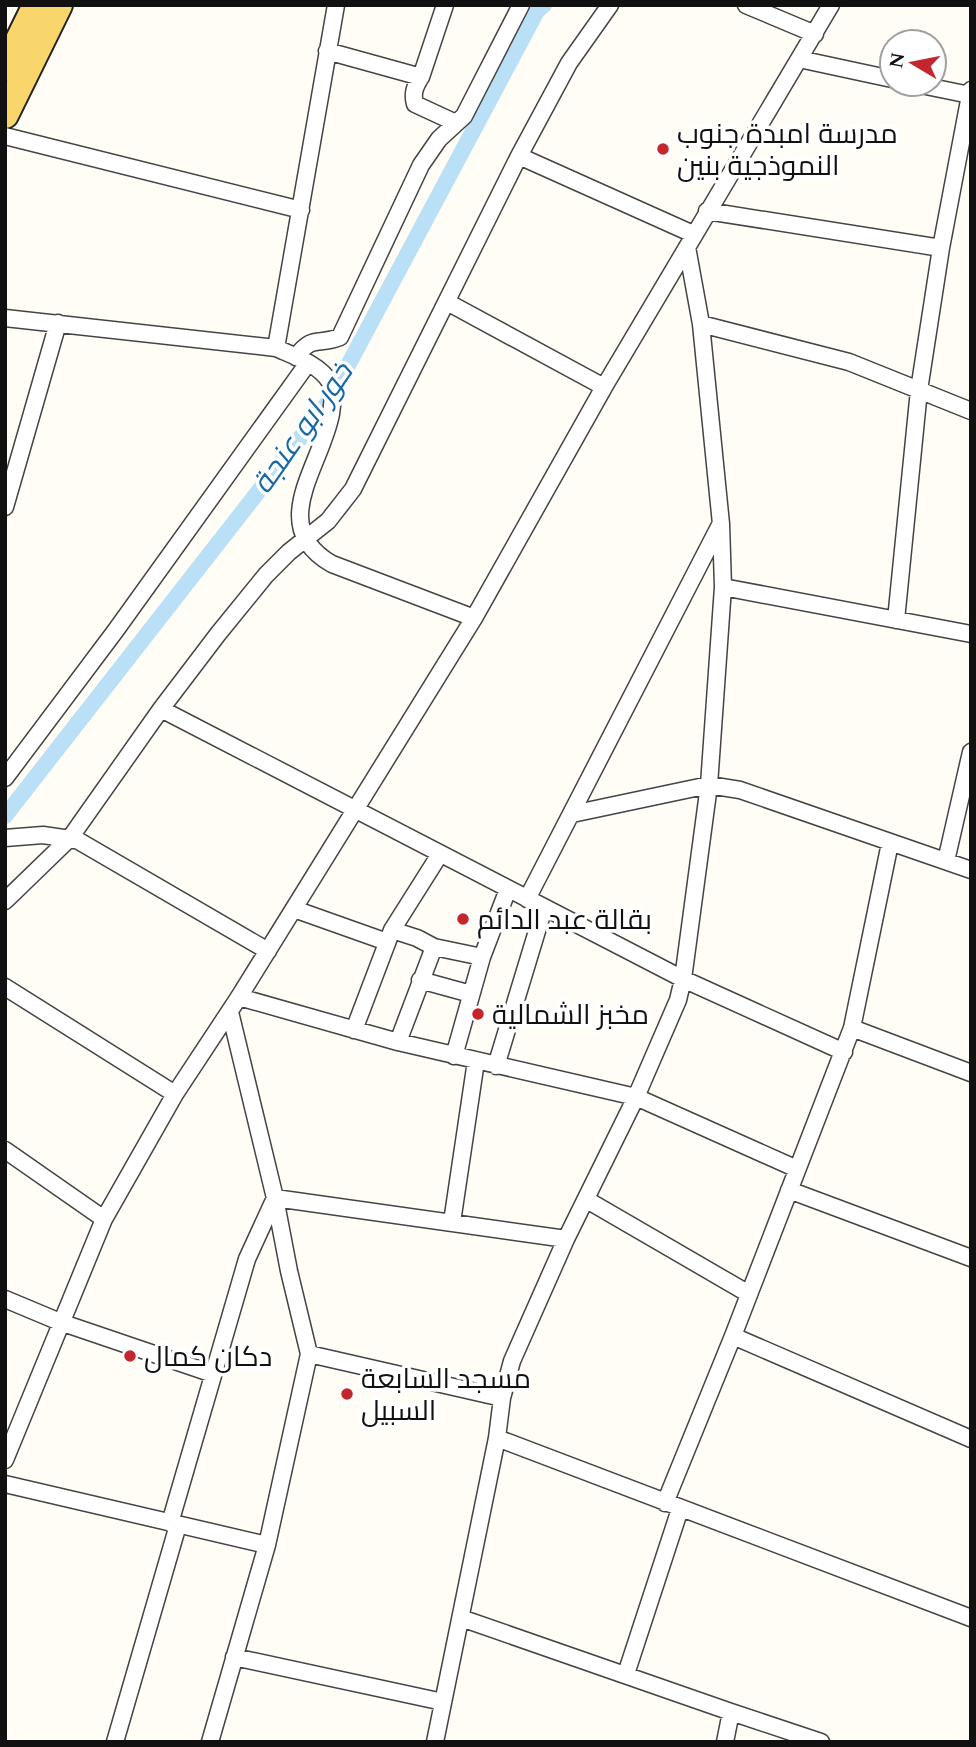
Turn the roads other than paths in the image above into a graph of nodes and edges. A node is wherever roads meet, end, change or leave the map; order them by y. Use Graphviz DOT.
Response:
graph roads {
  1 [pos="36,5"];
  2 [pos="59,5"];
  3 [pos="336,5"];
  4 [pos="445,5"];
  5 [pos="521,5"];
  6 [pos="610,5"];
  7 [pos="746,5"];
  8 [pos="831,5"];
  9 [pos="815,34"];
  10 [pos="327,51"];
  11 [pos="799,59"];
  12 [pos="5,68"];
  13 [pos="878,76"];
  14 [pos="421,77"];
  15 [pos="948,89"];
  16 [pos="970,93"];
  17 [pos="5,115"];
  18 [pos="456,123"];
  19 [pos="5,136"];
  20 [pos="966,154"];
  21 [pos="519,156"];
  22 [pos="301,210"];
  23 [pos="707,211"];
  24 [pos="690,241"];
  25 [pos="941,248"];
  26 [pos="447,302"];
  27 [pos="5,318"];
  28 [pos="58,323"];
  29 [pos="701,324"];
  30 [pos="276,348"];
  31 [pos="302,360"];
  32 [pos="604,387"];
  33 [pos="919,390"];
  34 [pos="971,411"];
  35 [pos="5,507"];
  36 [pos="721,524"];
  37 [pos="305,541"];
  38 [pos="723,587"];
  39 [pos="474,618"];
  40 [pos="895,620"];
  41 [pos="971,634"];
  42 [pos="161,709"];
  43 [pos="971,752"];
  44 [pos="5,778"];
  45 [pos="709,785"];
  46 [pos="355,810"];
  47 [pos="572,814"];
  48 [pos="5,838"];
  49 [pos="70,838"];
  50 [pos="890,843"];
  51 [pos="440,854"];
  52 [pos="946,861"];
  53 [pos="971,870"];
  54 [pos="508,889"];
  55 [pos="527,899"];
  56 [pos="5,901"];
  57 [pos="544,908"];
  58 [pos="294,909"];
  59 [pos="389,936"];
  60 [pos="434,947"];
  61 [pos="268,951"];
  62 [pos="482,957"];
  63 [pos="683,979"];
  64 [pos="421,980"];
  65 [pos="6,989"];
  66 [pos="471,994"];
  67 [pos="239,997"];
  68 [pos="230,1012"];
  69 [pos="852,1028"];
  70 [pos="354,1030"];
  71 [pos="398,1042"];
  72 [pos="844,1052"];
  73 [pos="454,1056"];
  74 [pos="475,1061"];
  75 [pos="496,1066"];
  76 [pos="971,1073"];
  77 [pos="175,1094"];
  78 [pos="636,1097"];
  79 [pos="5,1150"];
  80 [pos="797,1169"];
  81 [pos="789,1190"];
  82 [pos="275,1198"];
  83 [pos="587,1200"];
  84 [pos="104,1219"];
  85 [pos="452,1222"];
  86 [pos="566,1239"];
  87 [pos="971,1258"];
  88 [pos="749,1294"];
  89 [pos="5,1299"];
  90 [pos="60,1322"];
  91 [pos="733,1336"];
  92 [pos="309,1354"];
  93 [pos="213,1374"];
  94 [pos="502,1398"];
  95 [pos="497,1438"];
  96 [pos="971,1439"];
  97 [pos="7,1450"];
  98 [pos="5,1484"];
  99 [pos="672,1506"];
  100 [pos="174,1524"];
  101 [pos="267,1545"];
  102 [pos="461,1618"];
  103 [pos="971,1618"];
  104 [pos="234,1657"];
  105 [pos="626,1674"];
  106 [pos="443,1702"];
  107 [pos="731,1712"];
  108 [pos="115,1742"];
  109 [pos="210,1742"];
  110 [pos="435,1742"];
  111 [pos="725,1742"];
  112 [pos="821,1742"];
  1 -- 12 [label="main road"];
  2 -- 17 [label="main road"];
  3 -- 10 [label="street"];
  4 -- 14 [label="street"];
  5 -- 18 [label="street"];
  6 -- 21 [label="street"];
  7 -- 9 [label="street"];
  8 -- 9 [label="street"];
  9 -- 11 [label="street"];
  10 -- 14 [label="street"];
  10 -- 22 [label="street"];
  11 -- 13 [label="street"];
  11 -- 23 [label="street"];
  14 -- 18 [label="street"];
  15 -- 16 [label="street"];
  16 -- 20 [label="street"];
  18 -- 31 [label="street"];
  19 -- 22 [label="street"];
  20 -- 25 [label="street"];
  21 -- 24 [label="street"];
  21 -- 26 [label="street"];
  22 -- 30 [label="street"];
  23 -- 24 [label="street"];
  23 -- 25 [label="street"];
  24 -- 29 [label="street"];
  24 -- 32 [label="street"];
  25 -- 33 [label="street"];
  26 -- 32 [label="street"];
  26 -- 37 [label="street"];
  27 -- 28 [label="street"];
  28 -- 30 [label="street"];
  28 -- 35 [label="street"];
  29 -- 33 [label="street"];
  29 -- 36 [label="street"];
  30 -- 31 [label="street"];
  31 -- 37 [label="street"];
  31 -- 44 [label="street"];
  32 -- 39 [label="street"];
  33 -- 34 [label="street"];
  33 -- 40 [label="street"];
  36 -- 38 [label="street"];
  36 -- 47 [label="street"];
  37 -- 39 [label="street"];
  37 -- 42 [label="street"];
  38 -- 40 [label="street"];
  38 -- 45 [label="street"];
  39 -- 46 [label="street"];
  40 -- 41 [label="street"];
  42 -- 46 [label="street"];
  42 -- 49 [label="street"];
  43 -- 52 [label="street"];
  45 -- 47 [label="street"];
  45 -- 50 [label="street"];
  45 -- 63 [label="street"];
  46 -- 51 [label="street"];
  46 -- 58 [label="street"];
  47 -- 55 [label="street"];
  48 -- 49 [label="street"];
  49 -- 56 [label="street"];
  49 -- 61 [label="street"];
  50 -- 52 [label="street"];
  50 -- 69 [label="street"];
  51 -- 54 [label="street"];
  51 -- 59 [label="street"];
  52 -- 53 [label="street"];
  54 -- 55 [label="street"];
  54 -- 62 [label="street"];
  55 -- 57 [label="street"];
  57 -- 63 [label="street"];
  57 -- 75 [label="street"];
  58 -- 59 [label="street"];
  58 -- 61 [label="street"];
  59 -- 60 [label="street"];
  59 -- 70 [label="street"];
  60 -- 62 [label="street"];
  60 -- 64 [label="street"];
  61 -- 67 [label="street"];
  62 -- 66 [label="street"];
  63 -- 72 [label="street"];
  63 -- 78 [label="street"];
  64 -- 66 [label="street"];
  64 -- 71 [label="street"];
  65 -- 77 [label="street"];
  66 -- 73 [label="street"];
  67 -- 68 [label="street"];
  67 -- 70 [label="street"];
  68 -- 77 [label="street"];
  68 -- 82 [label="street"];
  69 -- 72 [label="street"];
  69 -- 76 [label="street"];
  70 -- 71 [label="street"];
  71 -- 73 [label="street"];
  72 -- 80 [label="street"];
  73 -- 74 [label="street"];
  74 -- 75 [label="street"];
  74 -- 85 [label="street"];
  75 -- 78 [label="street"];
  77 -- 84 [label="street"];
  78 -- 80 [label="street"];
  78 -- 83 [label="street"];
  79 -- 84 [label="street"];
  80 -- 81 [label="street"];
  81 -- 87 [label="street"];
  81 -- 88 [label="street"];
  82 -- 85 [label="street"];
  82 -- 92 [label="street"];
  82 -- 93 [label="street"];
  83 -- 86 [label="street"];
  83 -- 88 [label="street"];
  84 -- 90 [label="street"];
  85 -- 86 [label="street"];
  86 -- 94 [label="street"];
  88 -- 91 [label="street"];
  89 -- 90 [label="street"];
  90 -- 93 [label="street"];
  90 -- 97 [label="street"];
  91 -- 96 [label="street"];
  91 -- 99 [label="street"];
  92 -- 94 [label="street"];
  92 -- 101 [label="street"];
  93 -- 100 [label="street"];
  94 -- 95 [label="street"];
  95 -- 99 [label="street"];
  95 -- 102 [label="street"];
  98 -- 100 [label="street"];
  99 -- 103 [label="street"];
  99 -- 105 [label="street"];
  100 -- 101 [label="street"];
  100 -- 108 [label="street"];
  101 -- 104 [label="street"];
  102 -- 105 [label="street"];
  102 -- 106 [label="street"];
  104 -- 106 [label="street"];
  104 -- 109 [label="street"];
  105 -- 107 [label="street"];
  106 -- 110 [label="street"];
  107 -- 111 [label="street"];
  107 -- 112 [label="street"];
}
